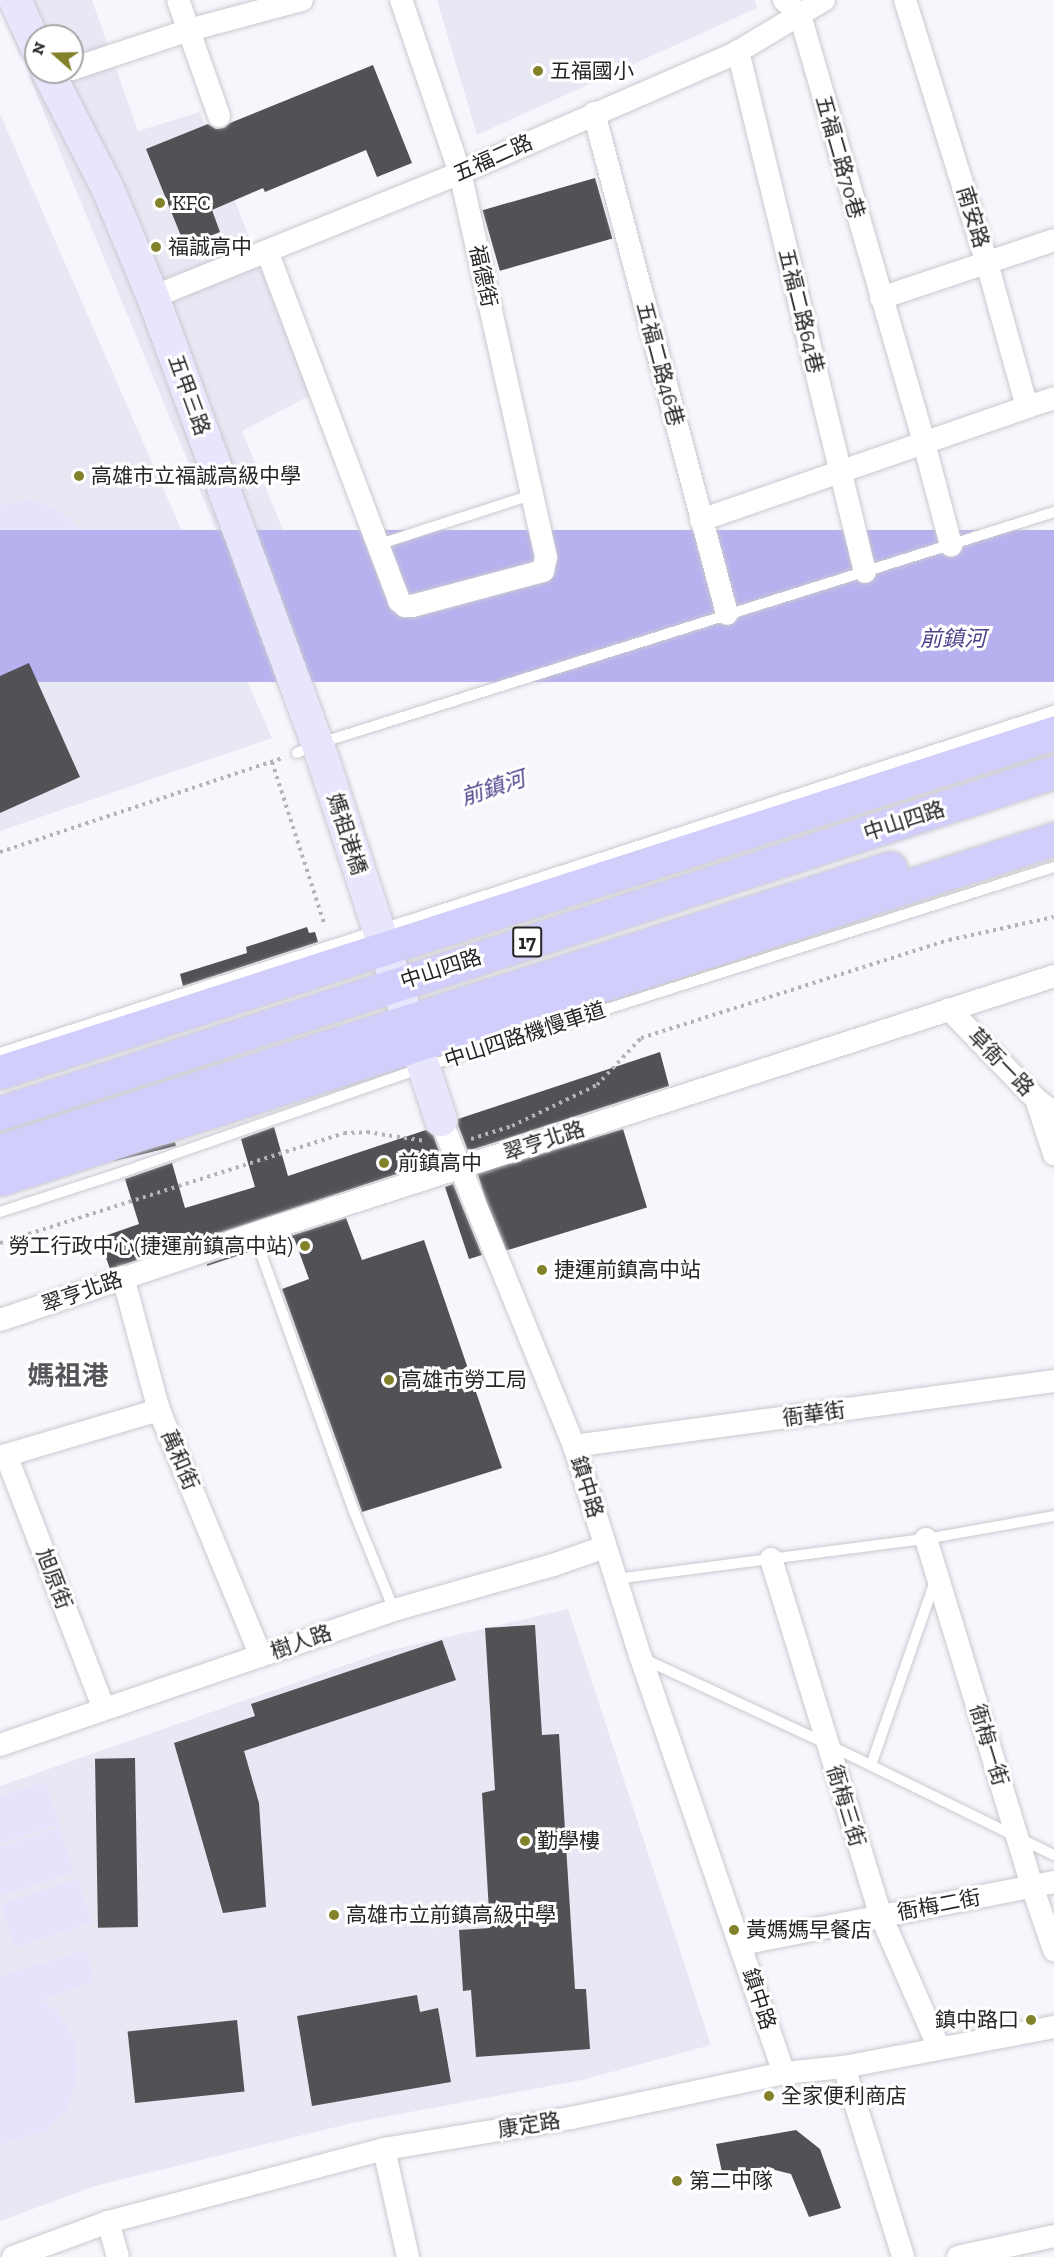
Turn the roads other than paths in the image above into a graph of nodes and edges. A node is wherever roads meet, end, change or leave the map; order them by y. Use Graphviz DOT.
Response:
graph roads {
  1 [pos="15,0"];
  2 [pos="178,0"];
  3 [pos="401,0"];
  4 [pos="824,0"];
  5 [pos="905,0"];
  6 [pos="293,1"];
  7 [pos="792,8"];
  8 [pos="26,24"];
  9 [pos="189,30"];
  10 [pos="738,51"];
  11 [pos="84,64"];
  12 [pos="63,84"];
  13 [pos="594,113"];
  14 [pos="219,116"];
  15 [pos="460,173"];
  16 [pos="1054,240"];
  17 [pos="267,251"];
  18 [pos="987,263"];
  19 [pos="153,297"];
  20 [pos="881,298"];
  21 [pos="1054,398"];
  22 [pos="1027,407"];
  23 [pos="924,443"];
  24 [pos="840,472"];
  25 [pos="531,495"];
  26 [pos="1054,512"];
  27 [pos="701,520"];
  28 [pos="377,544"];
  29 [pos="951,545"];
  30 [pos="865,572"];
  31 [pos="727,614"];
  32 [pos="1054,711"];
  33 [pos="1054,733"];
  34 [pos="313,752"];
  35 [pos="1054,772"];
  36 [pos="1054,816"];
  37 [pos="1054,839"];
  38 [pos="1054,867"];
  39 [pos="378,929"];
  40 [pos="1054,976"];
  41 [pos="396,984"];
  42 [pos="950,1009"];
  43 [pos="416,1044"];
  44 [pos="0,1053"];
  45 [pos="0,1072"];
  46 [pos="1036,1099"];
  47 [pos="0,1113"];
  48 [pos="1054,1113"];
  49 [pos="447,1132"];
  50 [pos="0,1151"];
  51 [pos="1054,1154"];
  52 [pos="461,1167"];
  53 [pos="0,1179"];
  54 [pos="0,1212"];
  55 [pos="254,1234"];
  56 [pos="123,1277"];
  57 [pos="0,1320"];
  58 [pos="1054,1381"];
  59 [pos="159,1410"];
  60 [pos="574,1446"];
  61 [pos="3,1456"];
  62 [pos="1054,1516"];
  63 [pos="926,1539"];
  64 [pos="604,1547"];
  65 [pos="771,1559"];
  66 [pos="937,1576"];
  67 [pos="616,1579"];
  68 [pos="394,1610"];
  69 [pos="261,1656"];
  70 [pos="641,1658"];
  71 [pos="104,1709"];
  72 [pos="827,1744"];
  73 [pos="0,1745"];
  74 [pos="871,1765"];
  75 [pos="1016,1835"];
  76 [pos="1054,1855"];
  77 [pos="1054,1882"];
  78 [pos="1032,1886"];
  79 [pos="881,1916"];
  80 [pos="741,1944"];
  81 [pos="1054,1950"];
  82 [pos="1054,2027"];
  83 [pos="939,2048"];
  84 [pos="844,2067"];
  85 [pos="784,2073"];
  86 [pos="384,2149"];
  87 [pos="108,2222"];
  88 [pos="1054,2236"];
  89 [pos="13,2257"];
  90 [pos="118,2257"];
  91 [pos="408,2257"];
  92 [pos="903,2257"];
  93 [pos="958,2257"];
  1 -- 8 [label="main road"];
  2 -- 9 [label="street"];
  3 -- 15 [label="street, 福德街"];
  4 -- 7 [label="street, 五福二路"];
  5 -- 18 [label="street, 南安路"];
  6 -- 9 [label="street"];
  7 -- 10 [label="street, 五福二路"];
  7 -- 20 [label="street, 五福二路70巷"];
  9 -- 11 [label="street"];
  9 -- 14 [label="street"];
  10 -- 13 [label="street, 五福二路"];
  10 -- 24 [label="street, 五福二路64巷"];
  12 -- 19 [label="main road, 五甲三路"];
  13 -- 15 [label="street, 五福二路"];
  13 -- 27 [label="street, 五福二路46巷"];
  15 -- 17 [label="street, 五福二路"];
  15 -- 25 [label="street, 福德街"];
  16 -- 18 [label="street"];
  17 -- 19 [label="street, 五福二路"];
  17 -- 28 [label="street"];
  18 -- 20 [label="street"];
  18 -- 22 [label="street, 南安路"];
  19 -- 34 [label="main road, 五甲三路"];
  20 -- 23 [label="street, 五福二路70巷"];
  21 -- 22 [label="street"];
  22 -- 23 [label="street"];
  23 -- 24 [label="street"];
  23 -- 29 [label="street, 五福二路70巷"];
  24 -- 27 [label="street"];
  24 -- 30 [label="street, 五福二路64巷"];
  25 -- 28 [label="lane"];
  25 -- 28 [label="street, 福德街"];
  26 -- 29 [label="lane"];
  27 -- 31 [label="street, 五福二路46巷"];
  29 -- 30 [label="lane"];
  30 -- 31 [label="lane"];
  31 -- 34 [label="lane"];
  32 -- 39 [label="lane"];
  33 -- 39 [label="main road, 中山四路 / 17"];
  34 -- 39 [label="main road, 媽祖港橋"];
  35 -- 41 [label="main road, 中山四路 / 17"];
  36 -- 43 [label="main road, 中山四路 / 17"];
  37 -- 43 [label="main road, 中山四路 / 17"];
  38 -- 43 [label="lane, 中山四路機慢車道"];
  39 -- 41 [label="main road, 鎮中路"];
  39 -- 44 [label="lane"];
  39 -- 45 [label="main road, 中山四路 / 17"];
  40 -- 42 [label="street, 翠亨北路"];
  41 -- 43 [label="main road, 鎮中路"];
  41 -- 47 [label="main road, 中山四路 / 17"];
  42 -- 46 [label="street, 草衙一路"];
  42 -- 52 [label="street, 翠亨北路"];
  43 -- 49 [label="main road, 鎮中路"];
  43 -- 50 [label="main road, 中山四路 / 17"];
  43 -- 53 [label="main road, 中山四路 / 17"];
  43 -- 54 [label="lane, 中山四路機慢車道"];
  46 -- 48 [label="street, 草衙一路"];
  46 -- 51 [label="street"];
  49 -- 52 [label="street, 鎮中路"];
  52 -- 55 [label="street, 翠亨北路"];
  52 -- 60 [label="street, 鎮中路"];
  55 -- 56 [label="street, 翠亨北路"];
  55 -- 68 [label="lane"];
  56 -- 57 [label="street, 翠亨北路"];
  56 -- 59 [label="street"];
  58 -- 60 [label="street, 衙華街"];
  59 -- 61 [label="street, 萬和街"];
  59 -- 69 [label="street, 萬和街"];
  60 -- 64 [label="street, 鎮中路"];
  61 -- 71 [label="street, 旭原街"];
  62 -- 63 [label="lane"];
  63 -- 65 [label="lane"];
  63 -- 66 [label="street, 衙梅一街"];
  64 -- 67 [label="street, 鎮中路"];
  64 -- 68 [label="street, 樹人路"];
  65 -- 67 [label="lane"];
  65 -- 72 [label="street, 衙梅三街"];
  66 -- 74 [label="lane"];
  66 -- 75 [label="street, 衙梅一街"];
  67 -- 70 [label="street, 鎮中路"];
  68 -- 69 [label="street, 樹人路"];
  69 -- 71 [label="street, 樹人路"];
  70 -- 72 [label="lane"];
  70 -- 80 [label="street, 鎮中路"];
  71 -- 73 [label="street, 樹人路"];
  72 -- 74 [label="lane"];
  72 -- 79 [label="street, 衙梅三街"];
  74 -- 75 [label="lane"];
  75 -- 76 [label="lane"];
  75 -- 78 [label="street, 衙梅一街"];
  77 -- 78 [label="street, 衙梅二街"];
  78 -- 79 [label="street, 衙梅二街"];
  78 -- 81 [label="street, 衙梅一街"];
  79 -- 80 [label="street, 衙梅二街"];
  79 -- 83 [label="street, 衙梅三街"];
  80 -- 85 [label="street, 鎮中路"];
  82 -- 83 [label="street, 康定路"];
  83 -- 84 [label="street, 康定路"];
  84 -- 85 [label="street, 康定路"];
  84 -- 92 [label="street"];
  85 -- 86 [label="street, 康定路"];
  86 -- 87 [label="street, 康定路"];
  86 -- 91 [label="street"];
  87 -- 89 [label="street, 康定路"];
  87 -- 90 [label="street"];
  88 -- 93 [label="street"];
}
